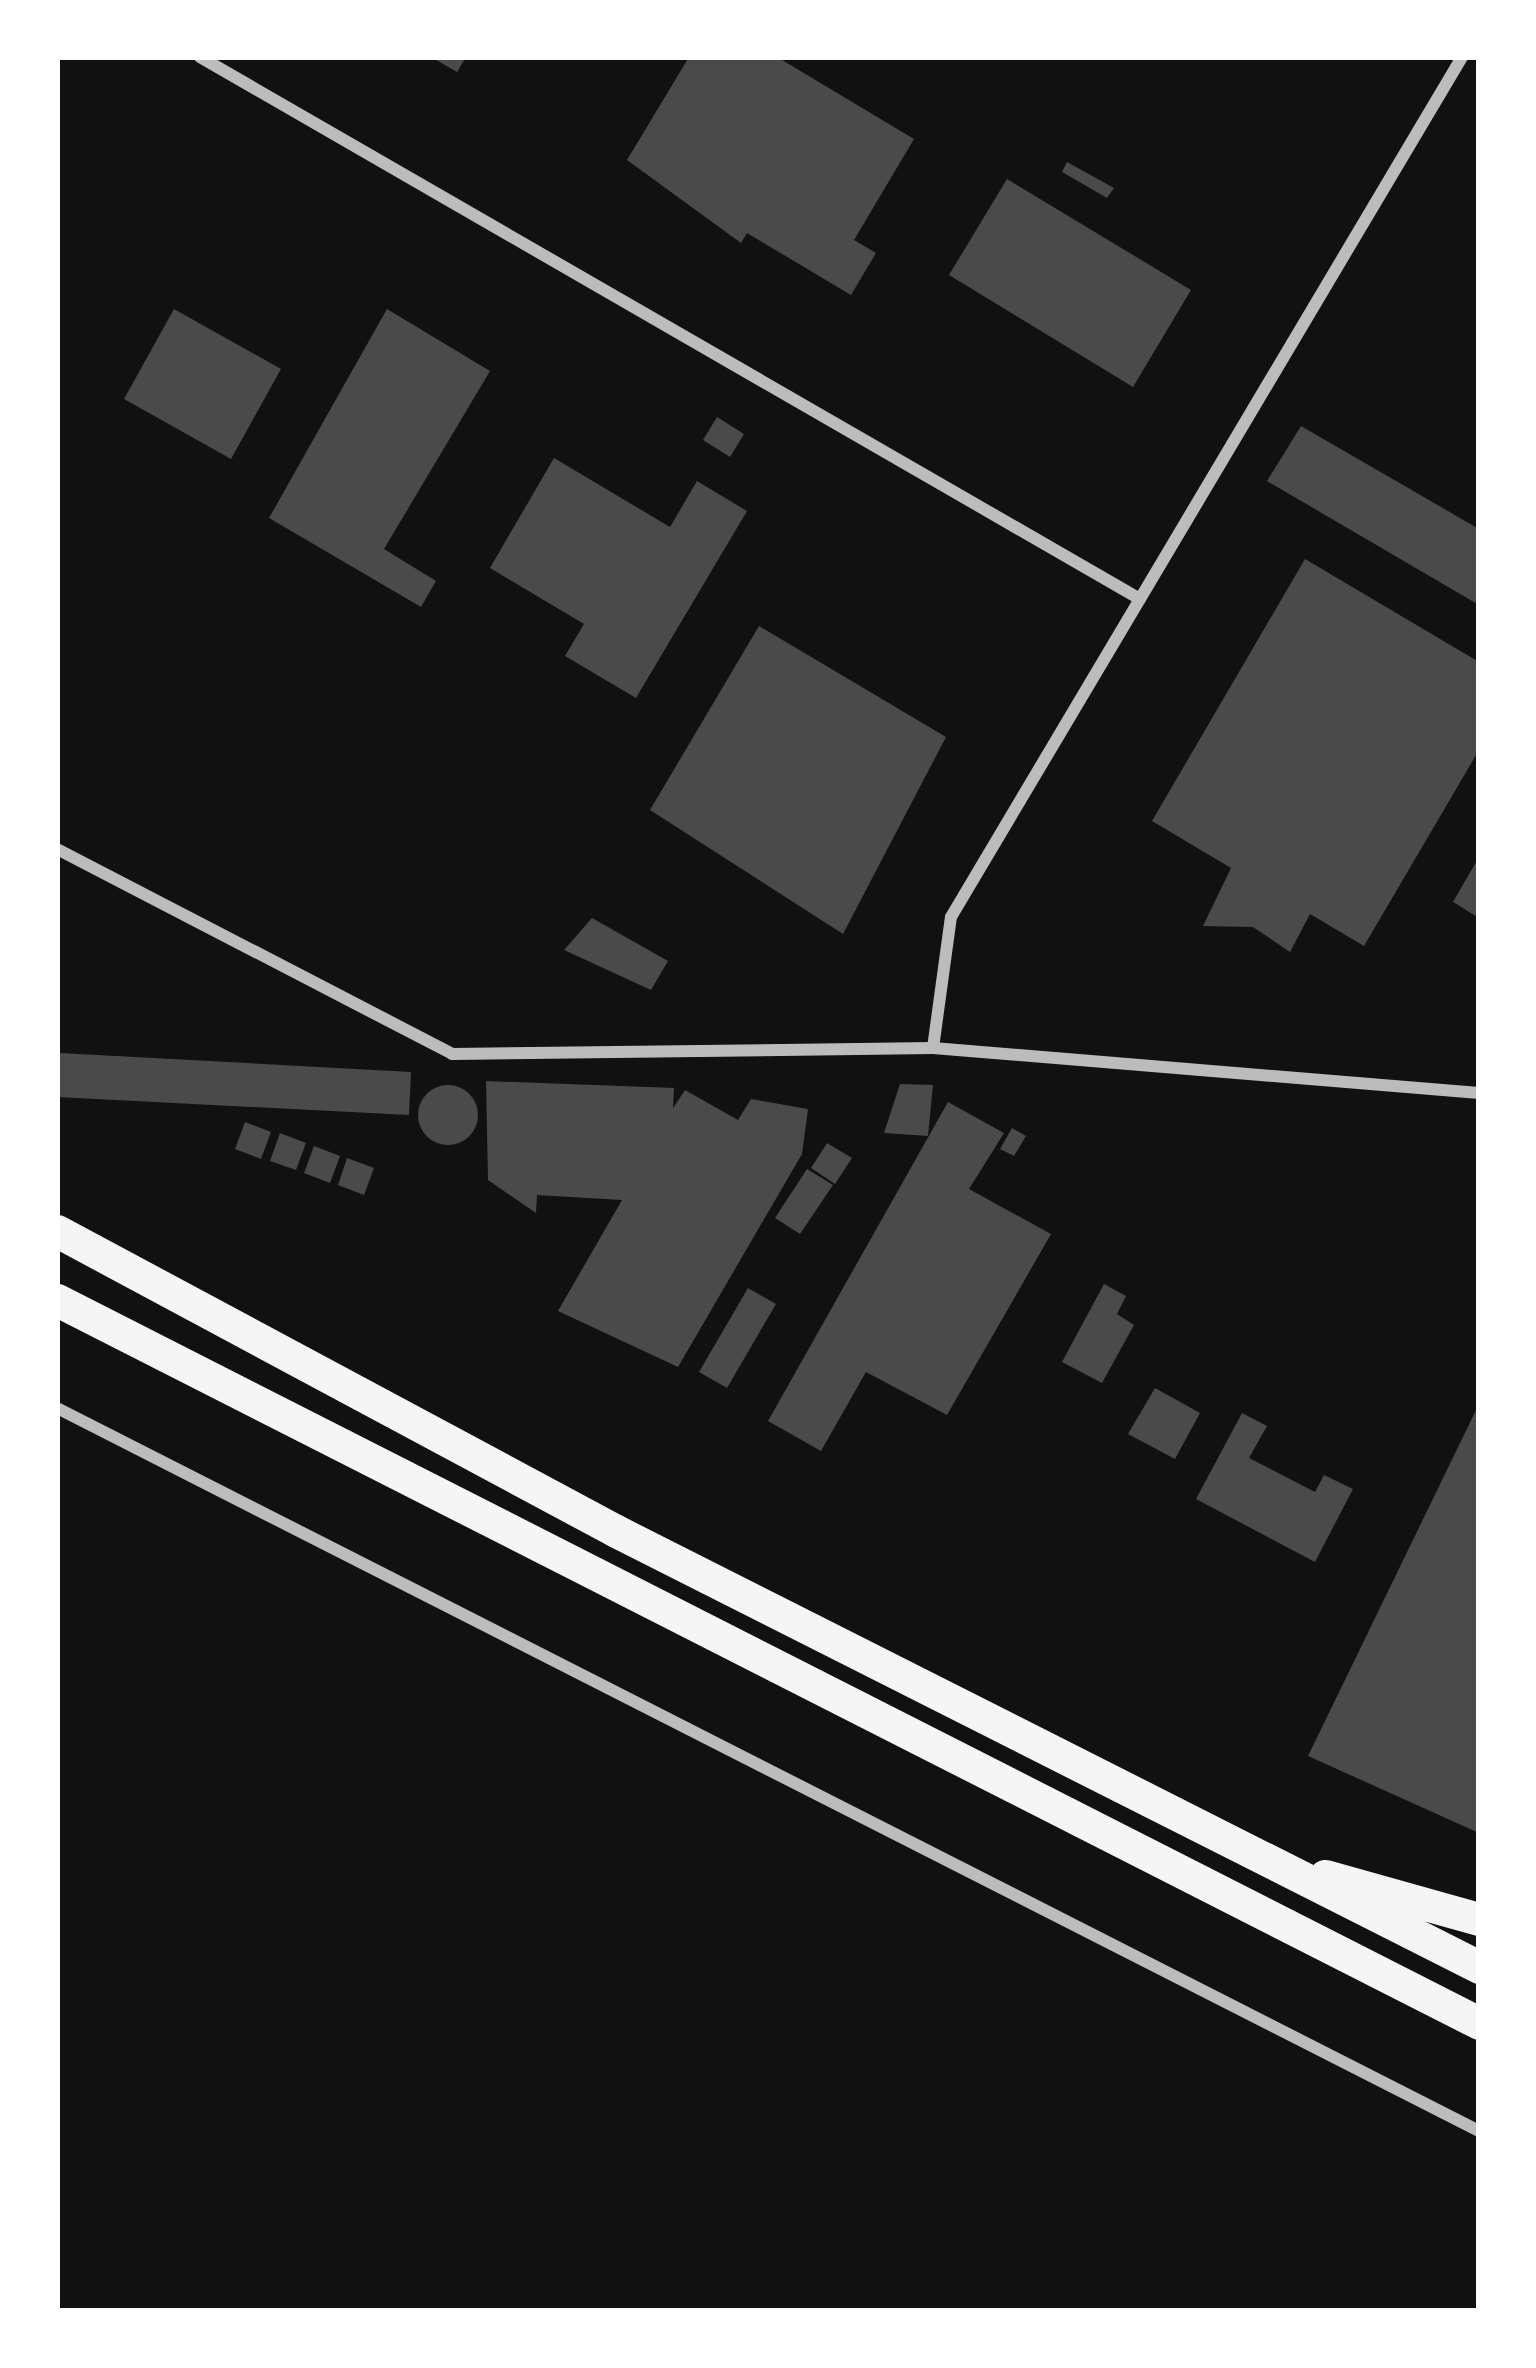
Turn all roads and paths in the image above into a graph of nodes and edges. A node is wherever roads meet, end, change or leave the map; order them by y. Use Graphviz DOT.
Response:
graph roads {
  1 [pos="200,57"];
  2 [pos="1462,57"];
  3 [pos="1140,599"];
  4 [pos="57,848"];
  5 [pos="933,1048"];
  6 [pos="1479,1093"];
  7 [pos="57,1232"];
  8 [pos="57,1300"];
  9 [pos="57,1408"];
  10 [pos="1284,1868"];
  11 [pos="1479,1919"];
  12 [pos="1479,1967"];
  13 [pos="1479,2023"];
  14 [pos="1479,2131"];
  1 -- 3 [label="street"];
  2 -- 3 [label="street"];
  3 -- 5 [label="street"];
  4 -- 5 [label="street"];
  5 -- 6 [label="street"];
  7 -- 10 [label="highway"];
  8 -- 13 [label="highway"];
  9 -- 14 [label="street"];
  10 -- 11 [label="highway"];
  10 -- 12 [label="highway"];
}
